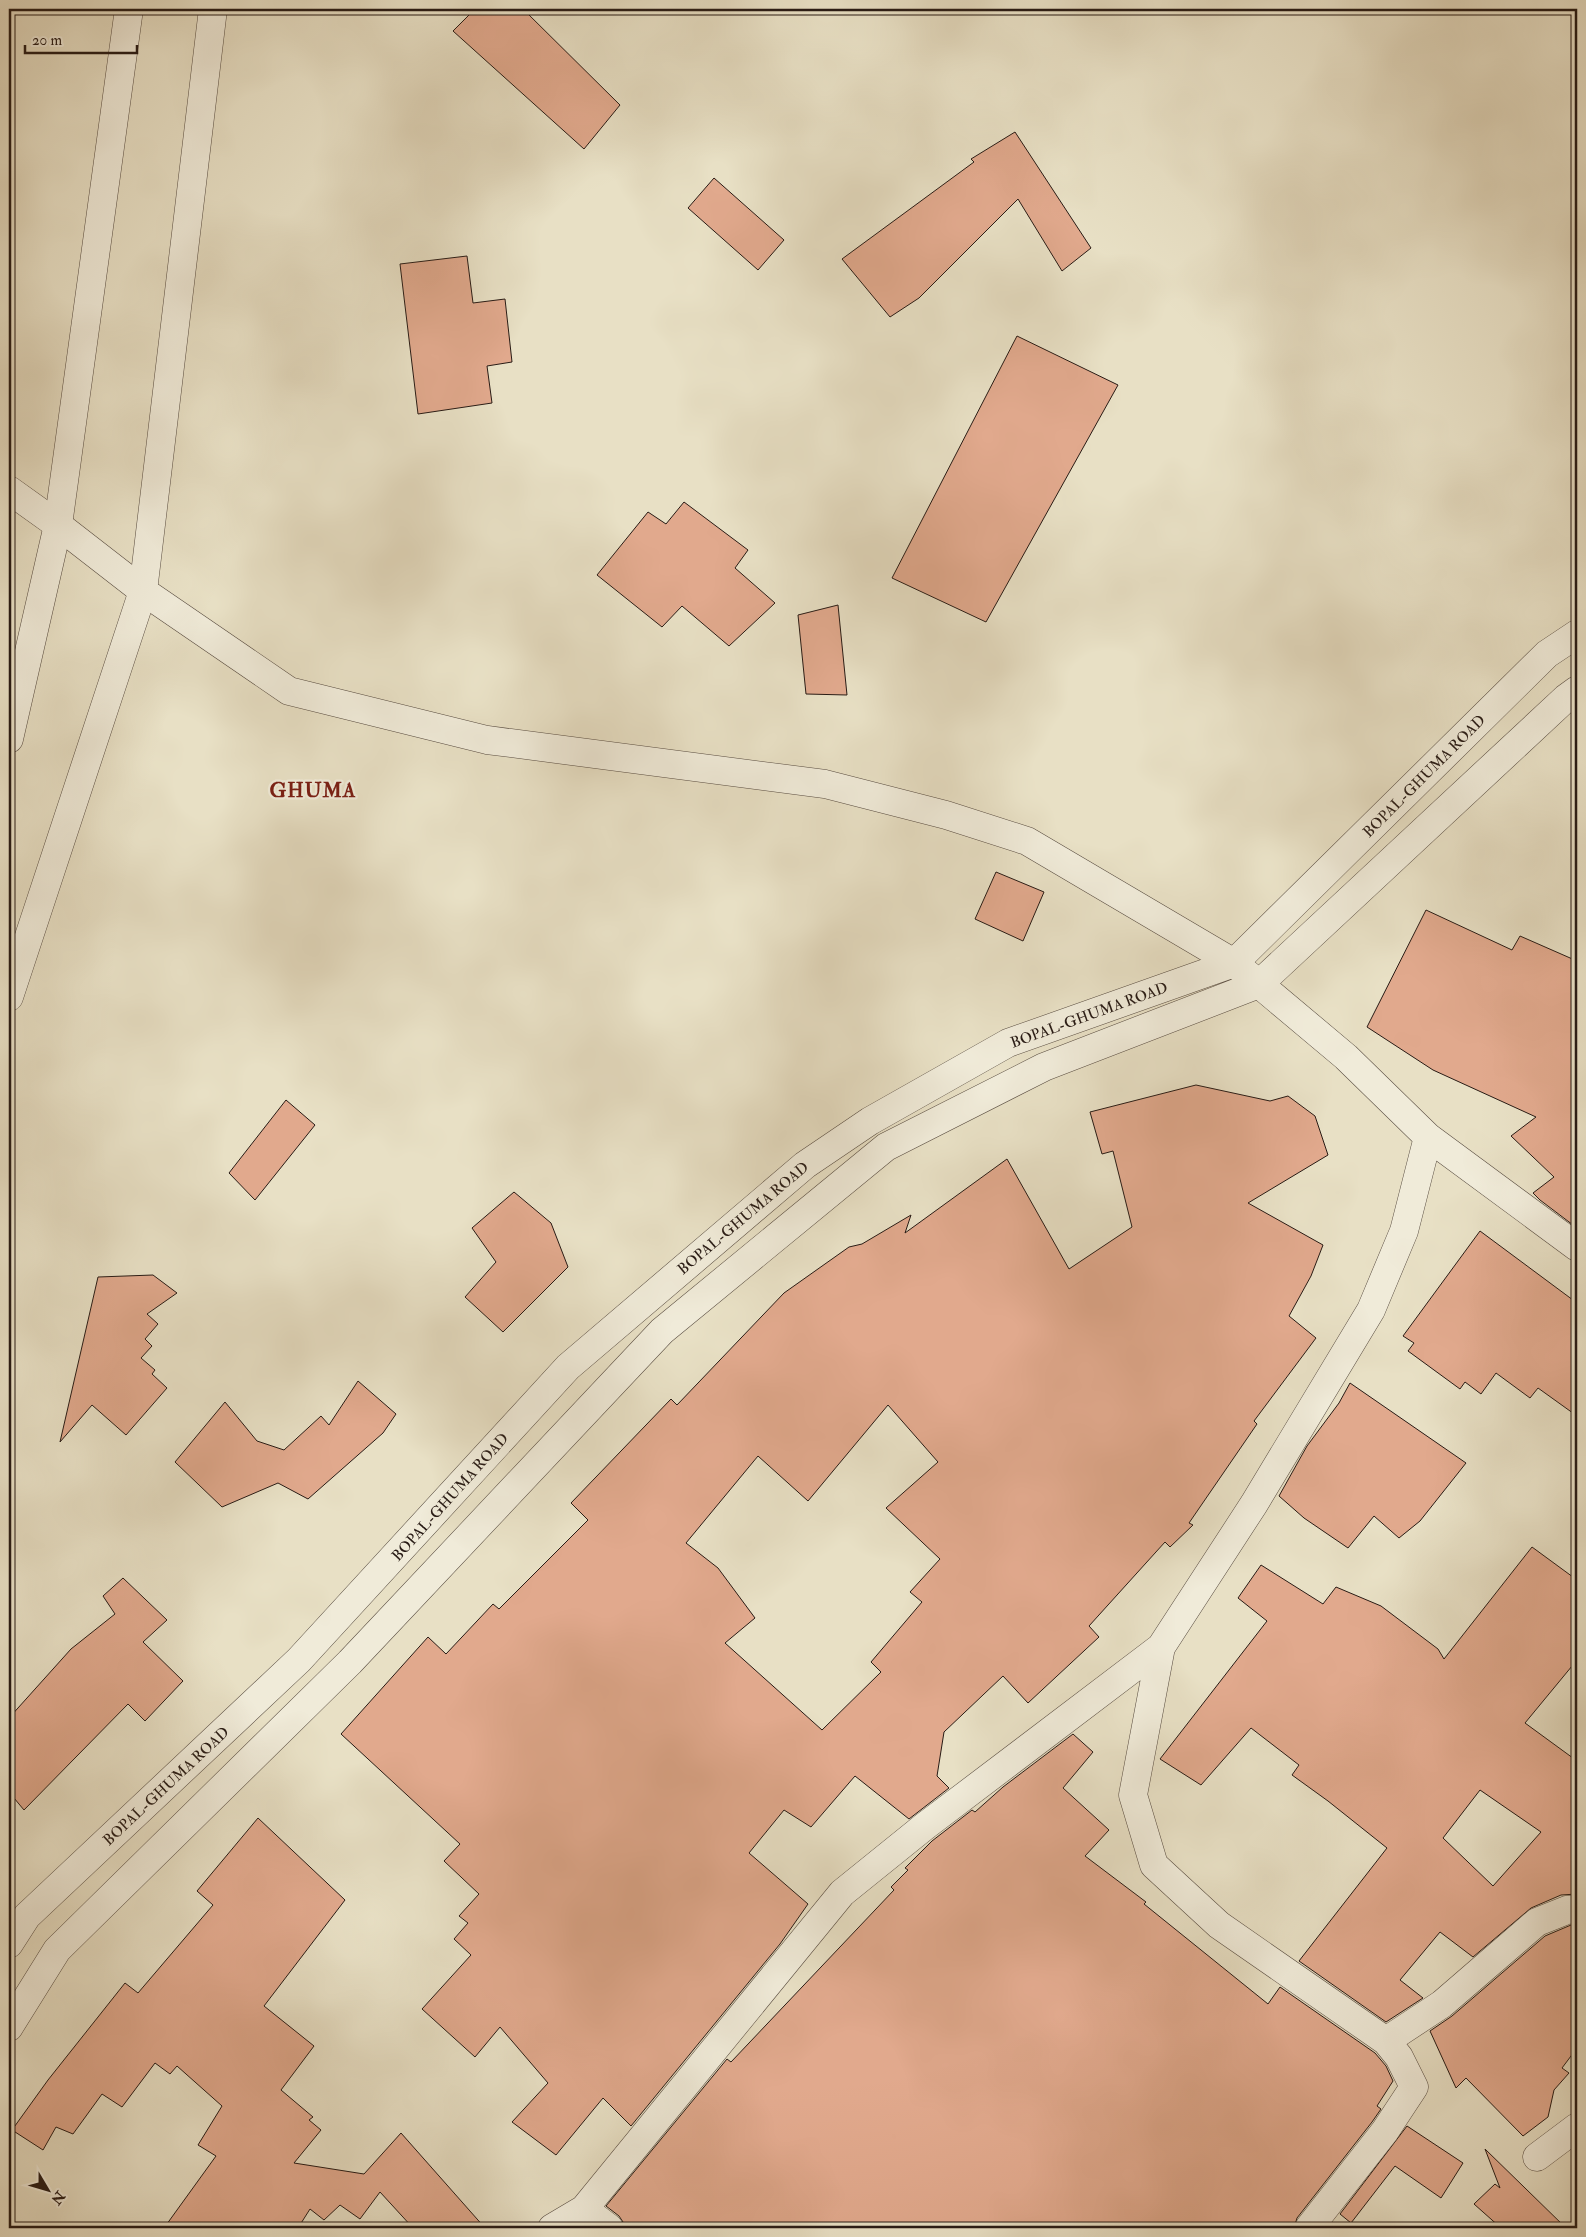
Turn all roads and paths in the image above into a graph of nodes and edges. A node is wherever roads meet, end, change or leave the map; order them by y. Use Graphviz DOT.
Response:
graph roads {
  1 [pos="130,9"];
  2 [pos="212,9"];
  3 [pos="9,490"];
  4 [pos="58,525"];
  5 [pos="143,591"];
  6 [pos="1577,634"];
  7 [pos="1577,690"];
  8 [pos="9,739"];
  9 [pos="1234,963"];
  10 [pos="1260,984"];
  11 [pos="9,997"];
  12 [pos="870,1121"];
  13 [pos="1428,1137"];
  14 [pos="886,1147"];
  15 [pos="1577,1247"];
  16 [pos="1161,1647"];
  17 [pos="1577,1909"];
  18 [pos="9,1944"];
  19 [pos="9,2027"];
  20 [pos="1386,2041"];
  21 [pos="1577,2127"];
  22 [pos="1537,2157"];
  23 [pos="584,2209"];
  24 [pos="552,2228"];
  25 [pos="609,2228"];
  26 [pos="1309,2228"];
  1 -- 4 [label="street"];
  2 -- 5 [label="street"];
  3 -- 4 [label="street"];
  4 -- 5 [label="street"];
  4 -- 8 [label="street"];
  5 -- 9 [label="street"];
  5 -- 11 [label="street"];
  6 -- 9 [label="street, BOPAL-GHUMA ROAD"];
  7 -- 10 [label="street"];
  9 -- 10 [label="street"];
  9 -- 12 [label="street, BOPAL-GHUMA ROAD"];
  10 -- 13 [label="street"];
  10 -- 14 [label="street"];
  12 -- 14 [label="street"];
  12 -- 18 [label="street, BOPAL-GHUMA ROAD"];
  13 -- 15 [label="street"];
  13 -- 16 [label="street"];
  14 -- 19 [label="street"];
  16 -- 20 [label="street"];
  16 -- 23 [label="street"];
  17 -- 20 [label="street"];
  20 -- 26 [label="street"];
  21 -- 22 [label="street"];
  23 -- 24 [label="street"];
  23 -- 25 [label="street"];
}
